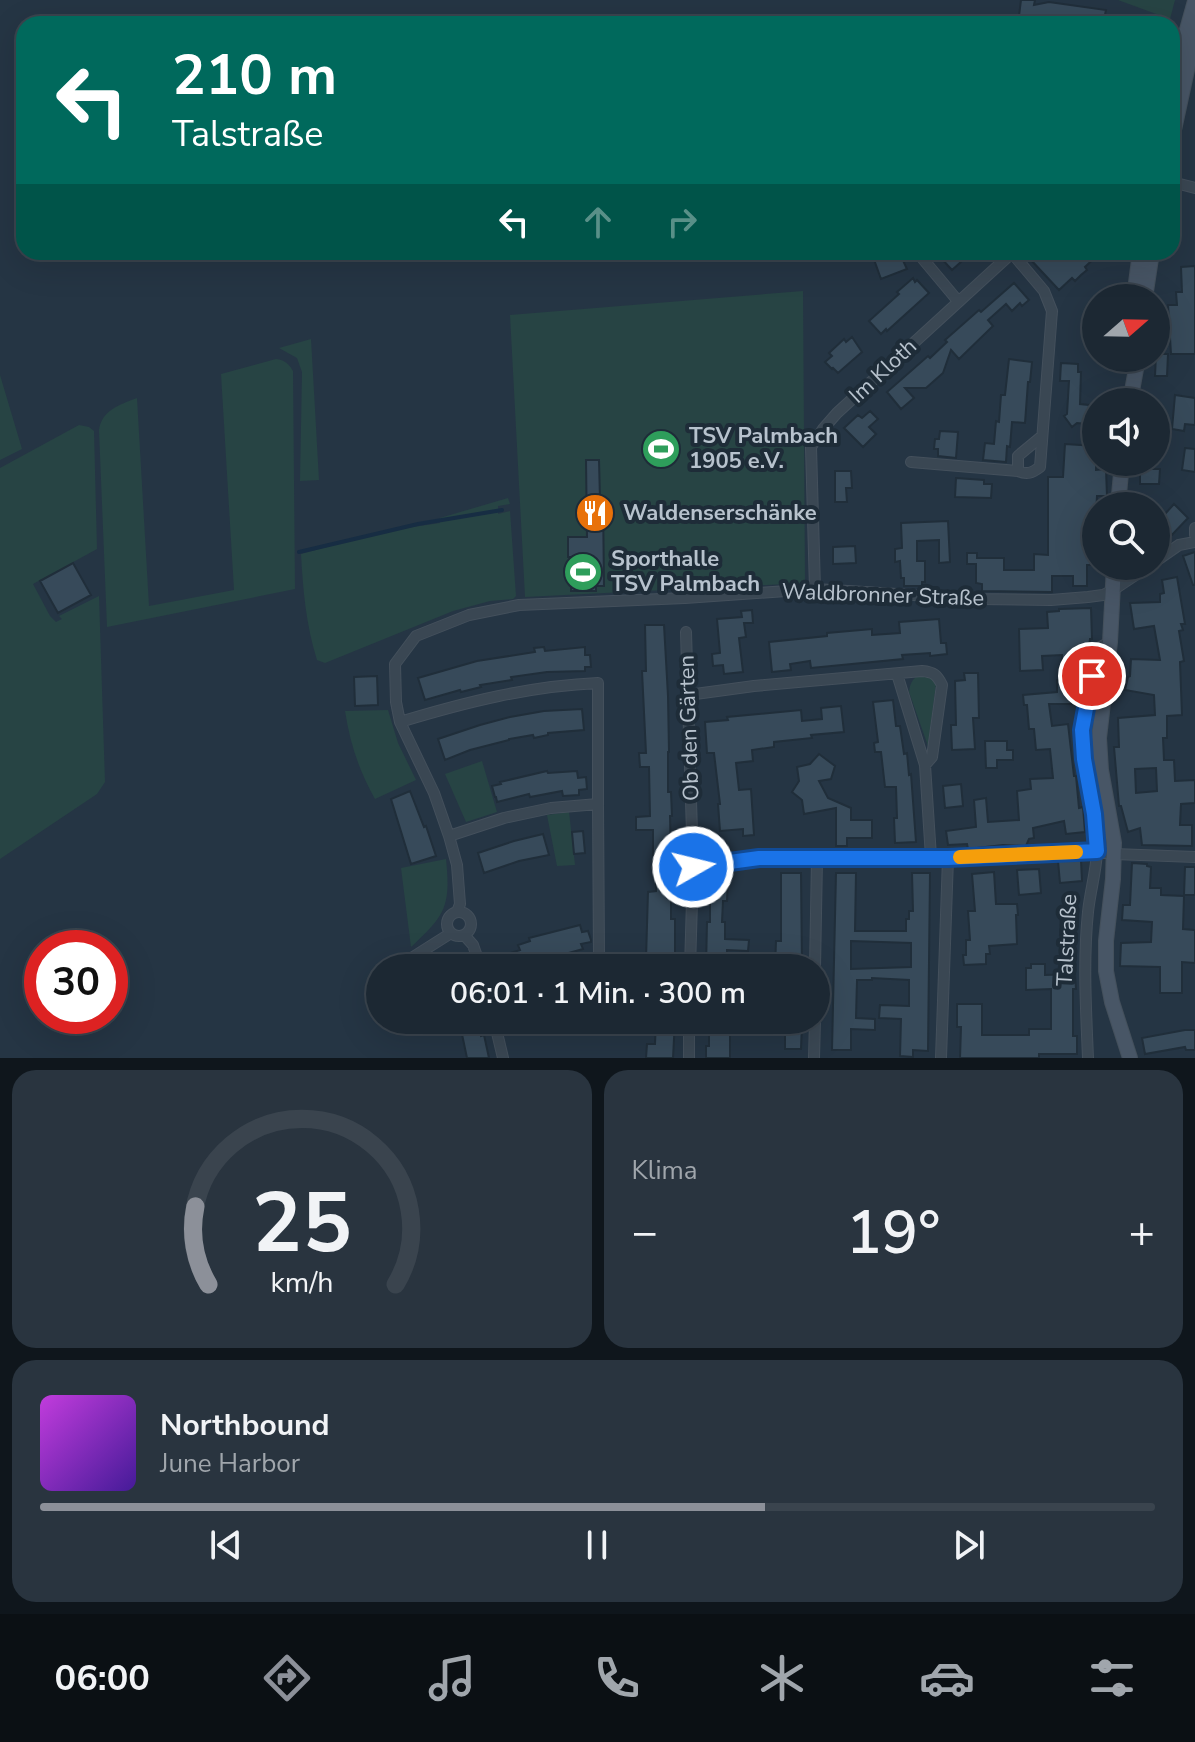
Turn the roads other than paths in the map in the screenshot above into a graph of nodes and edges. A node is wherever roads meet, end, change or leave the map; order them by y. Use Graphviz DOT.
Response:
graph roads {
  1 [pos="1195,1"];
  2 [pos="1195,33"];
  3 [pos="1180,55"];
  4 [pos="1180,102"];
  5 [pos="924,260"];
  6 [pos="1004,260"];
  7 [pos="1018,260"];
  8 [pos="1139,260"];
  9 [pos="1151,260"];
  10 [pos="1136,284"];
  11 [pos="1147,284"];
  12 [pos="958,301"];
  13 [pos="1042,436"];
  14 [pos="911,462"];
  15 [pos="1018,471"];
  16 [pos="1195,528"];
  17 [pos="1195,535"];
  18 [pos="1195,542"];
  19 [pos="1170,551"];
  20 [pos="1113,580"];
  21 [pos="1128,580"];
  22 [pos="815,589"];
  23 [pos="1113,590"];
  24 [pos="686,632"];
  25 [pos="1110,642"];
  26 [pos="897,674"];
  27 [pos="688,695"];
  28 [pos="400,722"];
  29 [pos="925,765"];
  30 [pos="598,804"];
  31 [pos="449,836"];
  32 [pos="1097,851"];
  33 [pos="1114,854"];
  34 [pos="931,857"];
  35 [pos="1195,857"];
  36 [pos="948,858"];
  37 [pos="817,859"];
  38 [pos="693,867"];
  39 [pos="457,912"];
  40 [pos="451,933"];
  41 [pos="465,936"];
  42 [pos="418,954"];
  43 [pos="476,954"];
  44 [pos="599,954"];
  45 [pos="690,954"];
  46 [pos="815,954"];
  47 [pos="497,1034"];
  48 [pos="689,1034"];
  49 [pos="815,1034"];
  50 [pos="503,1058"];
  51 [pos="689,1058"];
  52 [pos="814,1058"];
  53 [pos="941,1058"];
  54 [pos="1088,1058"];
  55 [pos="1130,1058"];
  1 -- 3 [label="main road"];
  2 -- 4 [label="main road"];
  5 -- 12 [label="street"];
  6 -- 12 [label="street, Im Kloth"];
  7 -- 13 [label="street, Im Kloth"];
  8 -- 10 [label="main road"];
  9 -- 11 [label="main road"];
  12 -- 22 [label="street, Im Kloth"];
  13 -- 15 [label="street"];
  13 -- 15 [label="street, Im Kloth"];
  14 -- 15 [label="street"];
  16 -- 17 [label="street"];
  18 -- 19 [label="street"];
  20 -- 23 [label="main road, Talstraße"];
  21 -- 23 [label="street"];
  22 -- 23 [label="street, Waldbronner Straße"];
  22 -- 28 [label="street, Waldbronner Straße"];
  23 -- 25 [label="main road, Talstraße"];
  24 -- 27 [label="street, Ob den Gärten"];
  25 -- 32 [label="street, Talstraße"];
  25 -- 33 [label="main road, Talstraße"];
  26 -- 27 [label="street"];
  26 -- 29 [label="street"];
  26 -- 29 [label="street"];
  27 -- 38 [label="street, Ob den Gärten"];
  28 -- 30 [label="street"];
  28 -- 31 [label="street, Waldbronner Straße"];
  29 -- 34 [label="street"];
  30 -- 31 [label="street"];
  30 -- 44 [label="street"];
  31 -- 39 [label="street, Waldbronner Straße"];
  32 -- 33 [label="street"];
  32 -- 36 [label="street"];
  32 -- 54 [label="street, Talstraße"];
  33 -- 35 [label="street"];
  33 -- 55 [label="main road, Talstraße"];
  34 -- 36 [label="street"];
  34 -- 37 [label="street"];
  36 -- 53 [label="street"];
  37 -- 38 [label="street"];
  37 -- 46 [label="street"];
  38 -- 45 [label="street, Ob den Gärten"];
  39 -- 40 [label="street, Waldbronner Straße"];
  39 -- 41 [label="street, Waldbronner Straße"];
  40 -- 41 [label="street"];
  40 -- 42 [label="street"];
  41 -- 43 [label="street"];
  47 -- 50 [label="street"];
  48 -- 51 [label="street"];
  49 -- 52 [label="street"];
}
